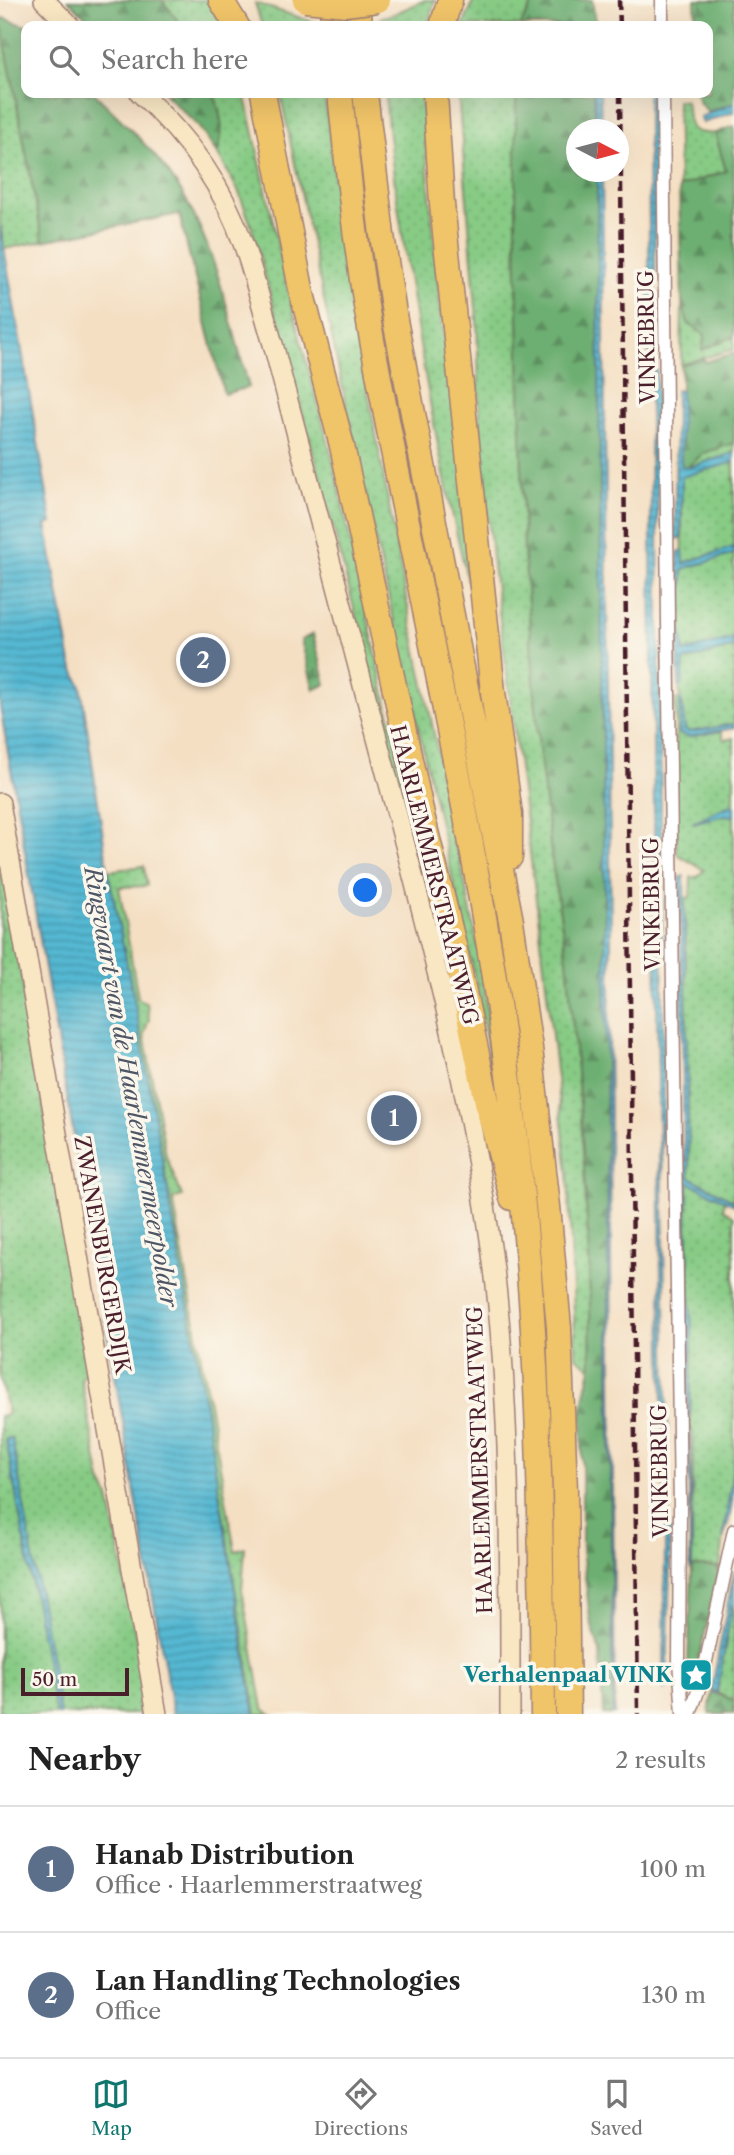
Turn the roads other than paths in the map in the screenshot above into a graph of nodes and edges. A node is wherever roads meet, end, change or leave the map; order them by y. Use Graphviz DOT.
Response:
graph roads {
  1 [pos="44,0"];
  2 [pos="221,0"];
  3 [pos="238,0"];
  4 [pos="305,0"];
  5 [pos="332,0"];
  6 [pos="358,0"];
  7 [pos="378,0"];
  8 [pos="450,0"];
  9 [pos="662,0"];
  10 [pos="65,21"];
  11 [pos="234,21"];
  12 [pos="246,21"];
  13 [pos="333,21"];
  14 [pos="360,21"];
  15 [pos="444,21"];
  16 [pos="662,21"];
  17 [pos="146,98"];
  18 [pos="265,98"];
  19 [pos="341,98"];
  20 [pos="366,98"];
  21 [pos="435,98"];
  22 [pos="663,98"];
  23 [pos="0,803"];
  24 [pos="511,921"];
  25 [pos="527,1249"];
  26 [pos="734,1530"];
  27 [pos="157,1714"];
  28 [pos="510,1714"];
  29 [pos="543,1714"];
  30 [pos="568,1714"];
  31 [pos="684,1714"];
  32 [pos="690,1714"];
  1 -- 10 [label="main road"];
  2 -- 11 [label="highway"];
  3 -- 12 [label="highway"];
  4 -- 7 [label="highway, bridge"];
  5 -- 13 [label="highway"];
  6 -- 14 [label="highway"];
  8 -- 15 [label="highway"];
  9 -- 16 [label="street"];
  17 -- 28 [label="main road, HAARLEMMERSTRAATWEG"];
  18 -- 25 [label="highway"];
  19 -- 25 [label="highway"];
  20 -- 24 [label="highway"];
  21 -- 24 [label="highway"];
  22 -- 31 [label="street, VINKEBRUG"];
  23 -- 27 [label="main road, ZWANENBURGERDIJK"];
  24 -- 30 [label="highway"];
  25 -- 29 [label="highway"];
  26 -- 32 [label="street"];
}
